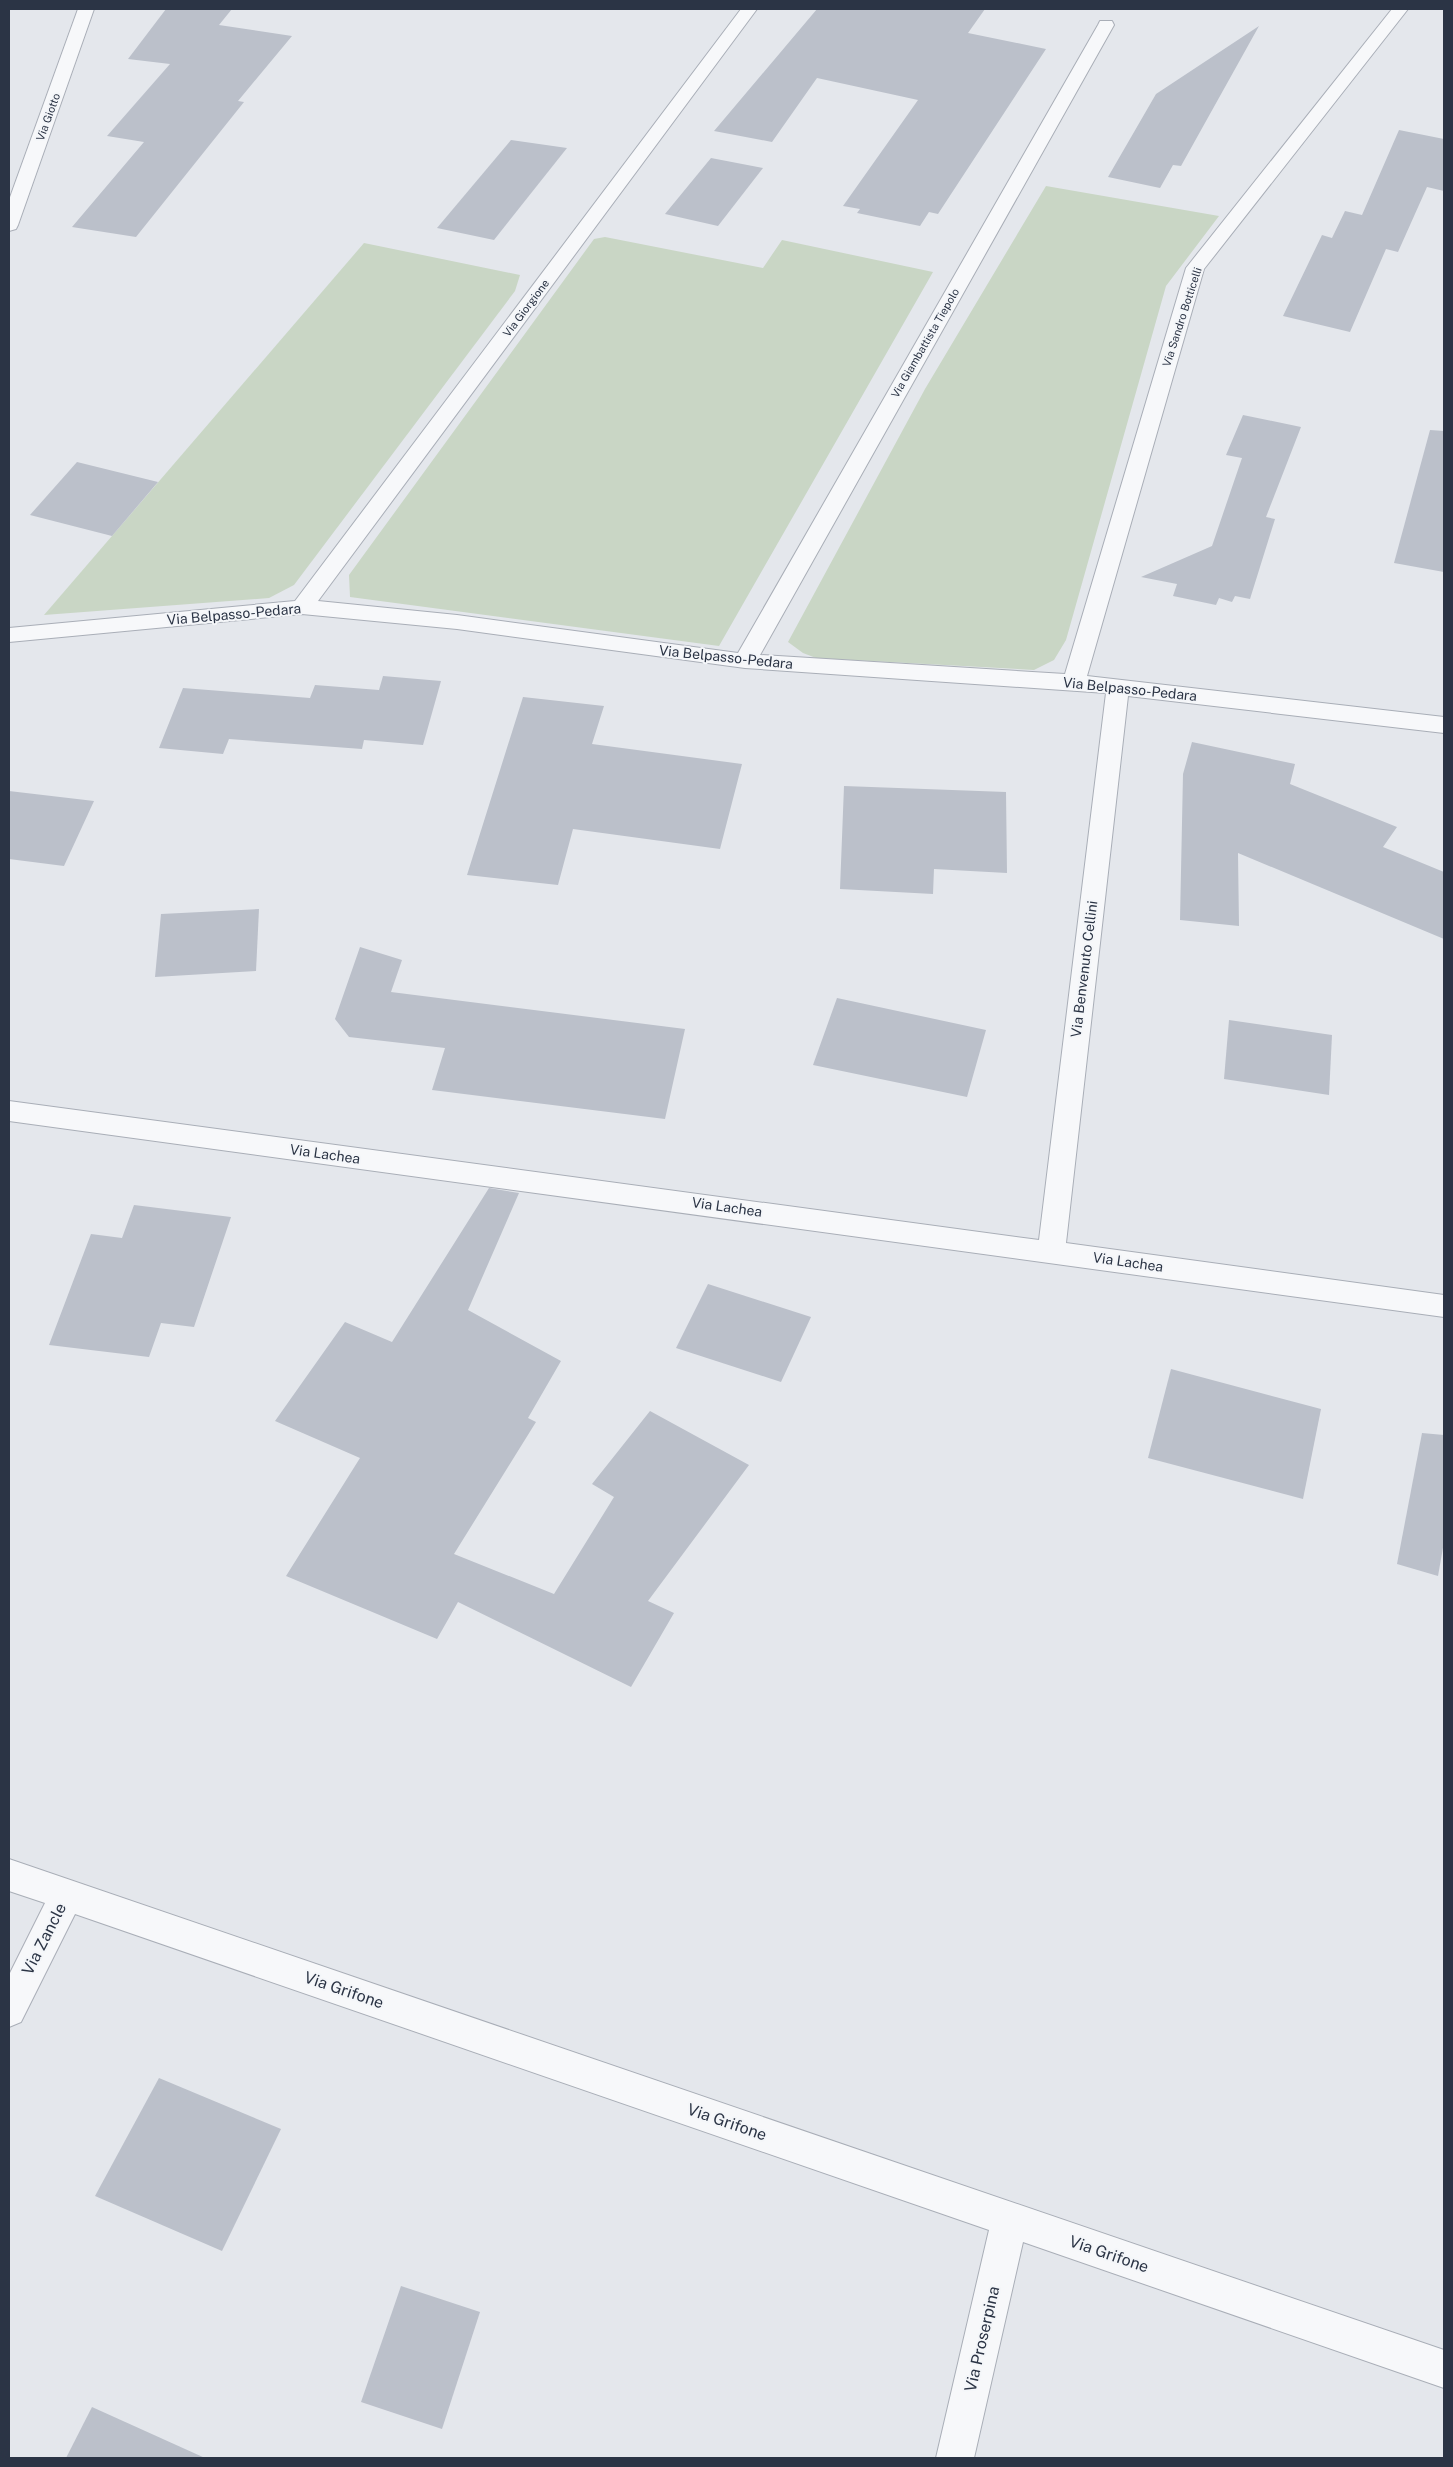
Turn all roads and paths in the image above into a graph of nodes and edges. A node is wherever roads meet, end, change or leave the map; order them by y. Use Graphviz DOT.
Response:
graph roads {
  1 [pos="86,9"];
  2 [pos="749,9"];
  3 [pos="1400,9"];
  4 [pos="1106,25"];
  5 [pos="9,225"];
  6 [pos="302,608"];
  7 [pos="9,635"];
  8 [pos="745,661"];
  9 [pos="1074,682"];
  10 [pos="1118,688"];
  11 [pos="1444,725"];
  12 [pos="9,1111"];
  13 [pos="1051,1251"];
  14 [pos="1444,1306"];
  15 [pos="9,1875"];
  16 [pos="67,1895"];
  17 [pos="9,2010"];
  18 [pos="1010,2220"];
  19 [pos="1444,2369"];
  20 [pos="955,2458"];
  1 -- 5 [label="street, Via Giotto"];
  2 -- 6 [label="street, Via Giorgione"];
  3 -- 9 [label="street, Via Sandro Botticelli"];
  4 -- 8 [label="street, Via Giambattista Tiepolo"];
  6 -- 7 [label="street, Via Belpasso-Pedara"];
  6 -- 8 [label="street, Via Belpasso-Pedara"];
  8 -- 9 [label="street, Via Belpasso-Pedara"];
  9 -- 10 [label="street, Via Belpasso-Pedara"];
  10 -- 11 [label="street, Via Belpasso-Pedara"];
  10 -- 13 [label="street, Via Benvenuto Cellini"];
  12 -- 13 [label="street, Via Lachea"];
  13 -- 14 [label="street, Via Lachea"];
  15 -- 16 [label="street, Via Grifone"];
  16 -- 17 [label="street, Via Zancle"];
  16 -- 18 [label="street, Via Grifone"];
  18 -- 19 [label="street, Via Grifone"];
  18 -- 20 [label="street, Via Proserpina"];
}
